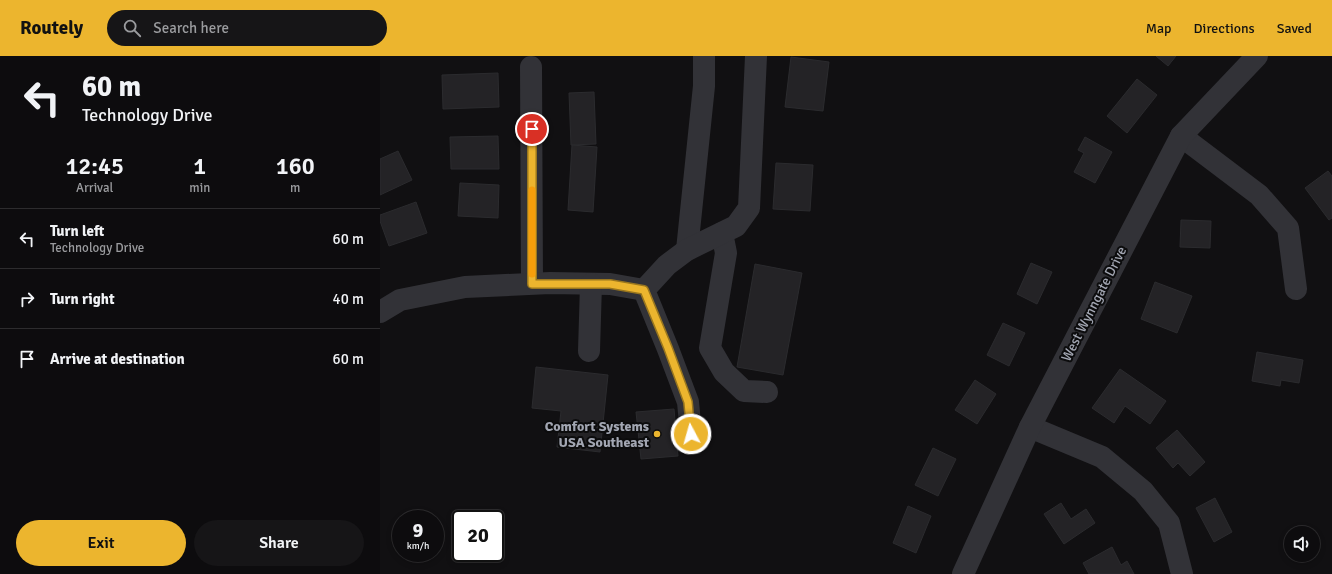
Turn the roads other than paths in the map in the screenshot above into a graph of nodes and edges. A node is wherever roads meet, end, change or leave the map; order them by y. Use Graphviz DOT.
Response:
graph roads {
  1 [pos="704,56"];
  2 [pos="756,56"];
  3 [pos="1257,56"];
  4 [pos="531,67"];
  5 [pos="1181,136"];
  6 [pos="722,233"];
  7 [pos="687,250"];
  8 [pos="532,284"];
  9 [pos="591,284"];
  10 [pos="1296,289"];
  11 [pos="644,290"];
  12 [pos="382,306"];
  13 [pos="589,351"];
  14 [pos="767,392"];
  15 [pos="1030,427"];
  16 [pos="691,434"];
  17 [pos="963,574"];
  18 [pos="1182,574"];
  1 -- 7 [label="street"];
  2 -- 6 [label="street"];
  3 -- 5 [label="street, West Wynngate Drive"];
  4 -- 8 [label="street"];
  5 -- 10 [label="street"];
  5 -- 15 [label="street, West Wynngate Drive"];
  6 -- 7 [label="street"];
  6 -- 14 [label="street"];
  7 -- 11 [label="street"];
  8 -- 9 [label="street"];
  8 -- 12 [label="street"];
  9 -- 11 [label="street"];
  9 -- 13 [label="street"];
  11 -- 16 [label="street"];
  15 -- 17 [label="street, West Wynngate Drive"];
  15 -- 18 [label="street"];
}
